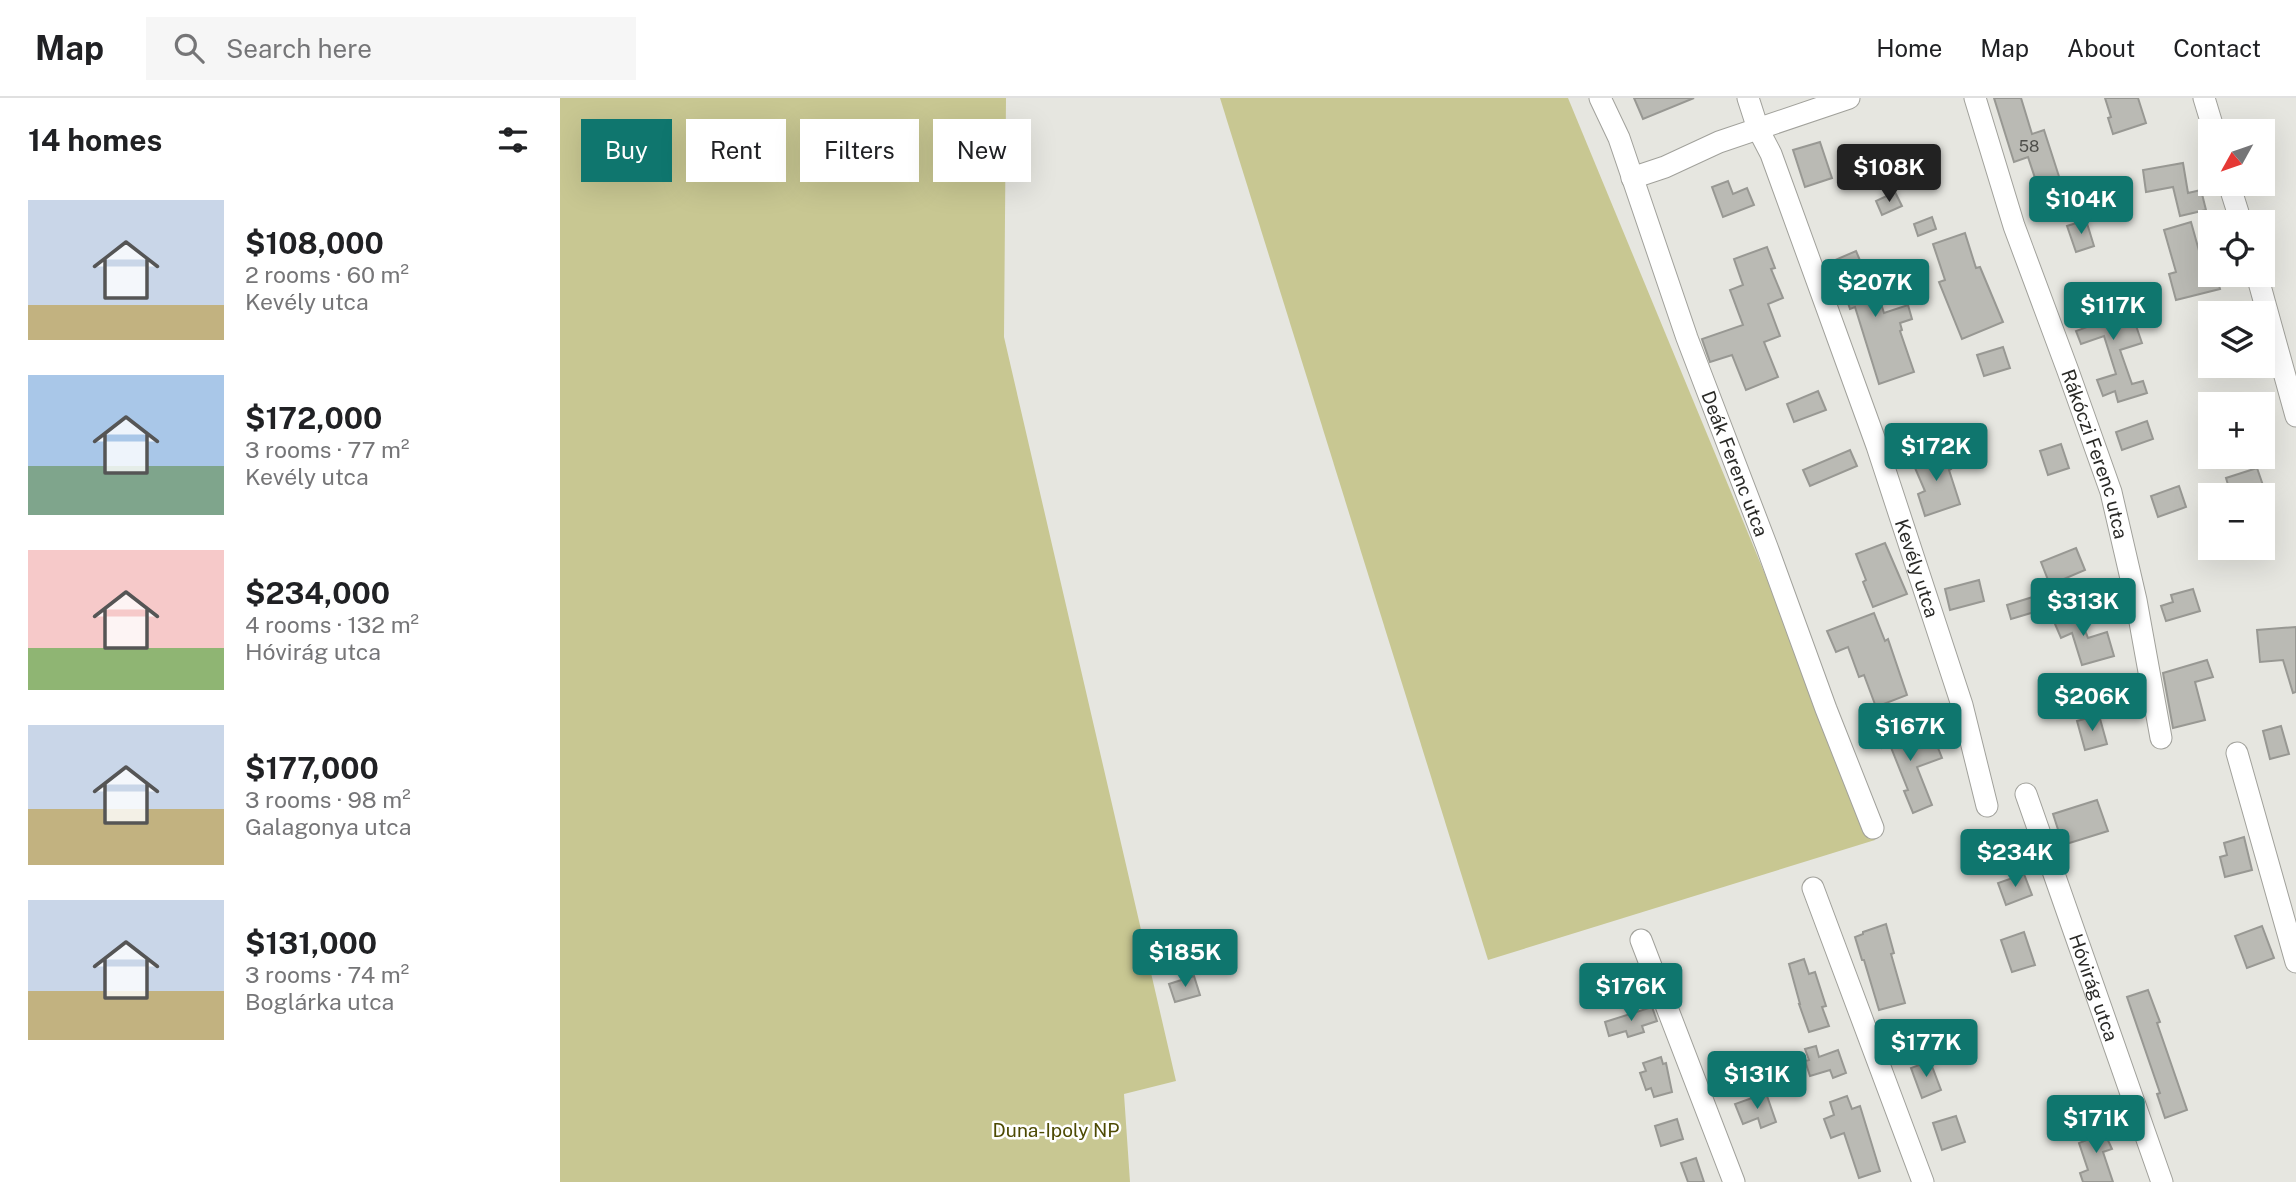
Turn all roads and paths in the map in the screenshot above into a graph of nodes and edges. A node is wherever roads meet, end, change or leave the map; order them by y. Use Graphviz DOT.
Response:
graph roads {
  1 [pos="1600,98"];
  2 [pos="1748,98"];
  3 [pos="1849,98"];
  4 [pos="1976,98"];
  5 [pos="2204,98"];
  6 [pos="2210,119"];
  7 [pos="1758,129"];
  8 [pos="1632,178"];
  9 [pos="2260,287"];
  10 [pos="2296,416"];
  11 [pos="2161,738"];
  12 [pos="2237,753"];
  13 [pos="2026,794"];
  14 [pos="1987,806"];
  15 [pos="1873,828"];
  16 [pos="1813,888"];
  17 [pos="1642,940"];
  18 [pos="2296,962"];
  19 [pos="1734,1182"];
  20 [pos="1923,1182"];
  21 [pos="2162,1182"];
  1 -- 8 [label="street, Deák Ferenc utca"];
  2 -- 7 [label="street, Kevély utca"];
  3 -- 7 [label="street"];
  4 -- 11 [label="street, Rákóczi Ferenc utca"];
  5 -- 6 [label="street"];
  7 -- 8 [label="street"];
  7 -- 14 [label="street, Kevély utca"];
  8 -- 15 [label="street, Deák Ferenc utca"];
  9 -- 10 [label="street"];
  12 -- 18 [label="street"];
  13 -- 21 [label="street, Hóvirág utca"];
  16 -- 20 [label="street"];
  17 -- 19 [label="street"];
}
